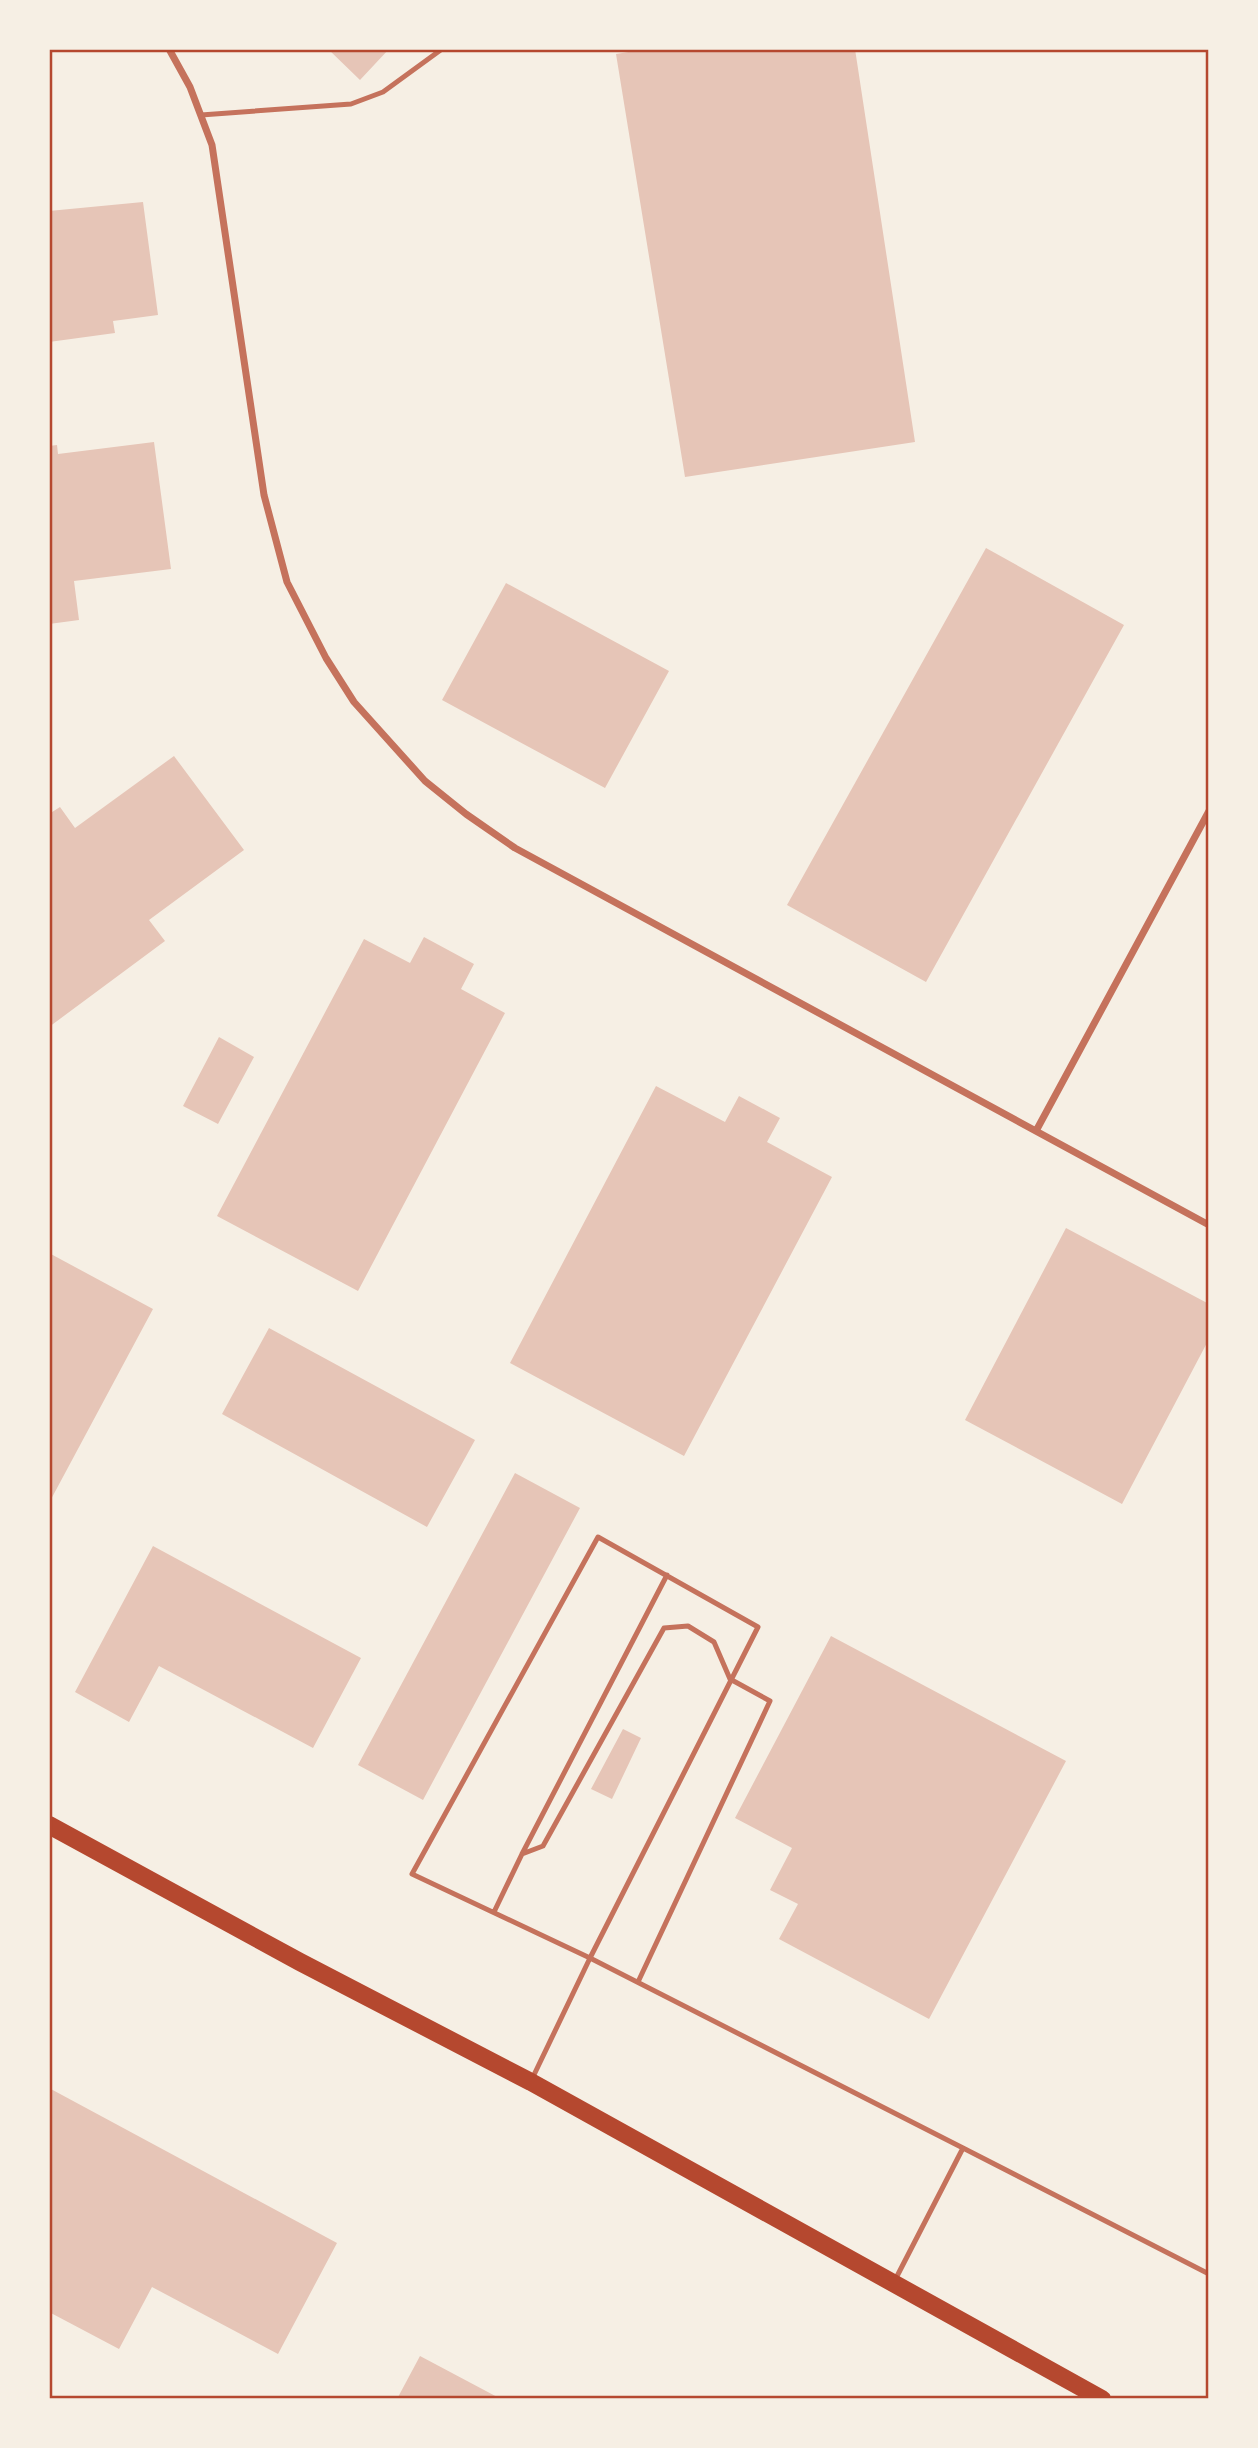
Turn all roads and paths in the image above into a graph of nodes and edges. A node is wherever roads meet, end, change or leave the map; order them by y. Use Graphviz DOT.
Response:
graph roads {
  1 [pos="169,49"];
  2 [pos="442,49"];
  3 [pos="201,115"];
  4 [pos="1209,811"];
  5 [pos="1036,1130"];
  6 [pos="1209,1225"];
  7 [pos="667,1575"];
  8 [pos="730,1679"];
  9 [pos="49,1825"];
  10 [pos="522,1854"];
  11 [pos="494,1912"];
  12 [pos="590,1958"];
  13 [pos="638,1982"];
  14 [pos="531,2082"];
  15 [pos="963,2148"];
  16 [pos="1209,2274"];
  17 [pos="893,2285"];
  18 [pos="1102,2399"];
  1 -- 3 [label="street"];
  2 -- 3 [label="lane"];
  3 -- 5 [label="street"];
  4 -- 5 [label="street"];
  5 -- 6 [label="street"];
  7 -- 8 [label="lane"];
  7 -- 10 [label="lane"];
  7 -- 11 [label="lane"];
  8 -- 10 [label="lane"];
  8 -- 12 [label="lane"];
  8 -- 13 [label="lane"];
  9 -- 14 [label="main road"];
  10 -- 11 [label="lane"];
  11 -- 12 [label="lane"];
  12 -- 13 [label="lane"];
  12 -- 14 [label="lane"];
  13 -- 15 [label="lane"];
  14 -- 17 [label="main road"];
  15 -- 16 [label="lane"];
  15 -- 17 [label="lane"];
  17 -- 18 [label="main road"];
}
